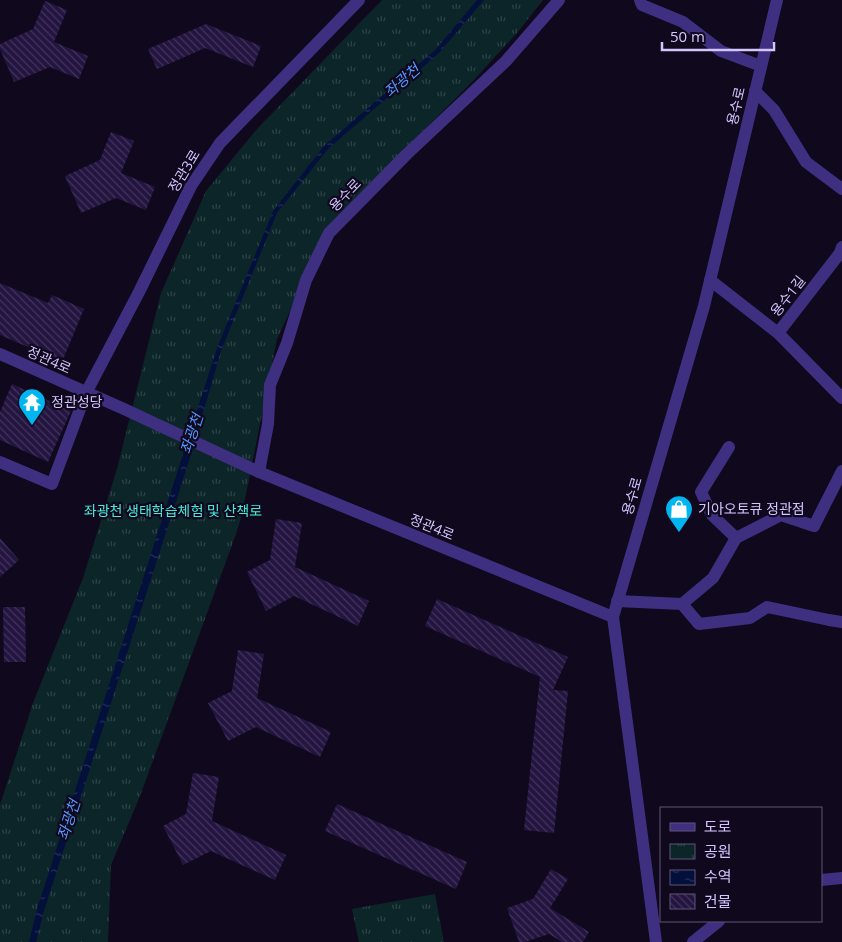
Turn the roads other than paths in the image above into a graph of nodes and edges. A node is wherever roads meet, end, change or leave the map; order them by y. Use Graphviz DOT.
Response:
graph roads {
  1 [pos="358,0"];
  2 [pos="560,0"];
  3 [pos="640,0"];
  4 [pos="777,0"];
  5 [pos="761,66"];
  6 [pos="755,91"];
  7 [pos="842,189"];
  8 [pos="841,251"];
  9 [pos="710,280"];
  10 [pos="778,334"];
  11 [pos="0,354"];
  12 [pos="86,393"];
  13 [pos="842,398"];
  14 [pos="729,447"];
  15 [pos="0,462"];
  16 [pos="842,471"];
  17 [pos="259,472"];
  18 [pos="736,538"];
  19 [pos="618,601"];
  20 [pos="682,604"];
  21 [pos="613,617"];
  22 [pos="842,622"];
  23 [pos="842,878"];
  24 [pos="822,880"];
  25 [pos="717,922"];
  26 [pos="656,942"];
  27 [pos="693,942"];
  1 -- 12 [label="street, 정관3로"];
  2 -- 17 [label="street, 용수로"];
  3 -- 5 [label="street"];
  4 -- 5 [label="street, 용수로"];
  5 -- 6 [label="street, 용수로"];
  6 -- 7 [label="street"];
  6 -- 9 [label="street, 용수로"];
  8 -- 10 [label="street, 용수1길"];
  9 -- 10 [label="street"];
  9 -- 19 [label="street, 용수로"];
  10 -- 13 [label="street, 용수1길"];
  11 -- 12 [label="street, 정관4로"];
  12 -- 15 [label="street"];
  12 -- 17 [label="street, 정관4로"];
  14 -- 18 [label="street"];
  16 -- 18 [label="street"];
  17 -- 21 [label="street, 정관4로"];
  18 -- 20 [label="street"];
  19 -- 20 [label="street"];
  19 -- 21 [label="street, 용수로"];
  20 -- 22 [label="street"];
  21 -- 26 [label="street, 용수로"];
  23 -- 24 [label="street"];
  25 -- 27 [label="street"];
}
